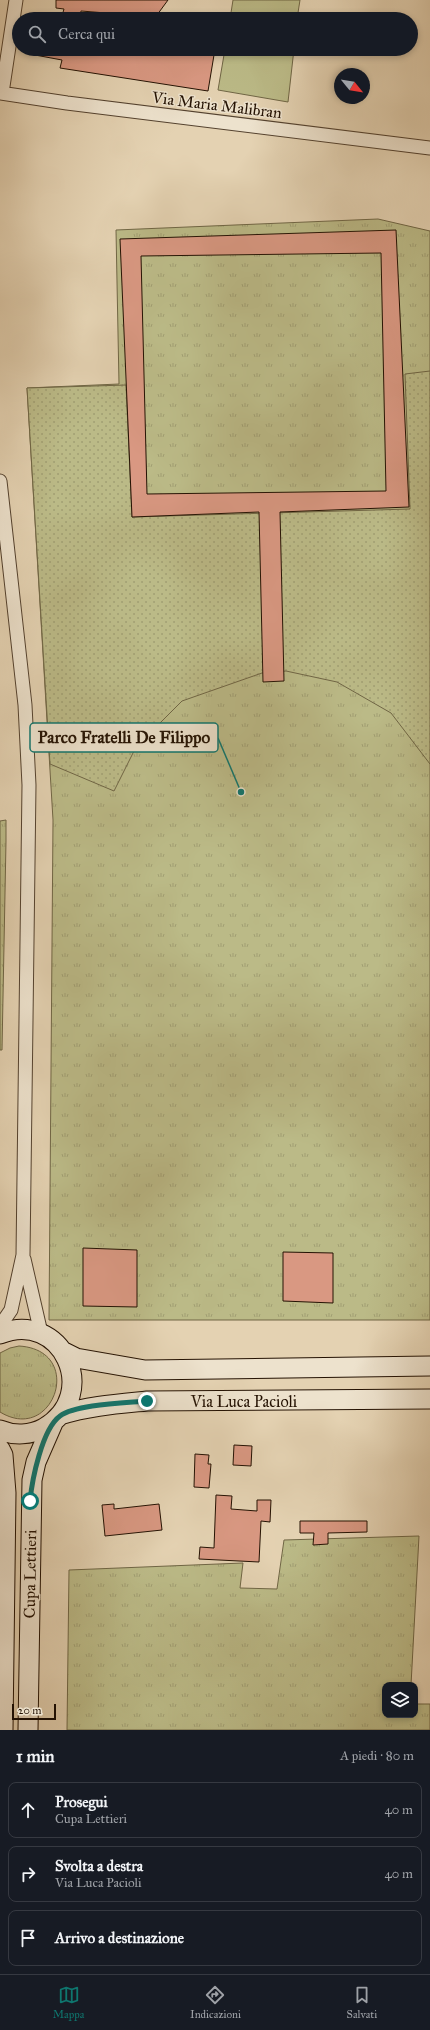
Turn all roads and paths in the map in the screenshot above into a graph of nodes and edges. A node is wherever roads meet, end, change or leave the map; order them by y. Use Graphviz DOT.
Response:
graph roads {
  1 [pos="16,0"];
  2 [pos="14,12"];
  3 [pos="12,25"];
  4 [pos="1,93"];
  5 [pos="430,148"];
  6 [pos="0,481"];
  7 [pos="23,1255"];
  8 [pos="0,1326"];
  9 [pos="41,1333"];
  10 [pos="0,1334"];
  11 [pos="64,1352"];
  12 [pos="430,1366"];
  13 [pos="430,1399"];
  14 [pos="56,1419"];
  15 [pos="0,1430"];
  16 [pos="0,1448"];
  17 [pos="3,1730"];
  18 [pos="28,1730"];
  1 -- 2 [label="street"];
  3 -- 4 [label="street"];
  4 -- 5 [label="street, Via Maria Malibran"];
  6 -- 7 [label="street"];
  7 -- 8 [label="street"];
  7 -- 9 [label="street"];
  9 -- 10 [label="main road"];
  9 -- 11 [label="main road"];
  11 -- 12 [label="main road, Via Luca Pacioli"];
  11 -- 14 [label="main road, Cupa Lettieri"];
  13 -- 14 [label="main road, Via Luca Pacioli"];
  14 -- 15 [label="main road, Via Luca Pacioli"];
  14 -- 18 [label="main road, Cupa Lettieri"];
  16 -- 17 [label="main road, Cupa Lettieri"];
}
